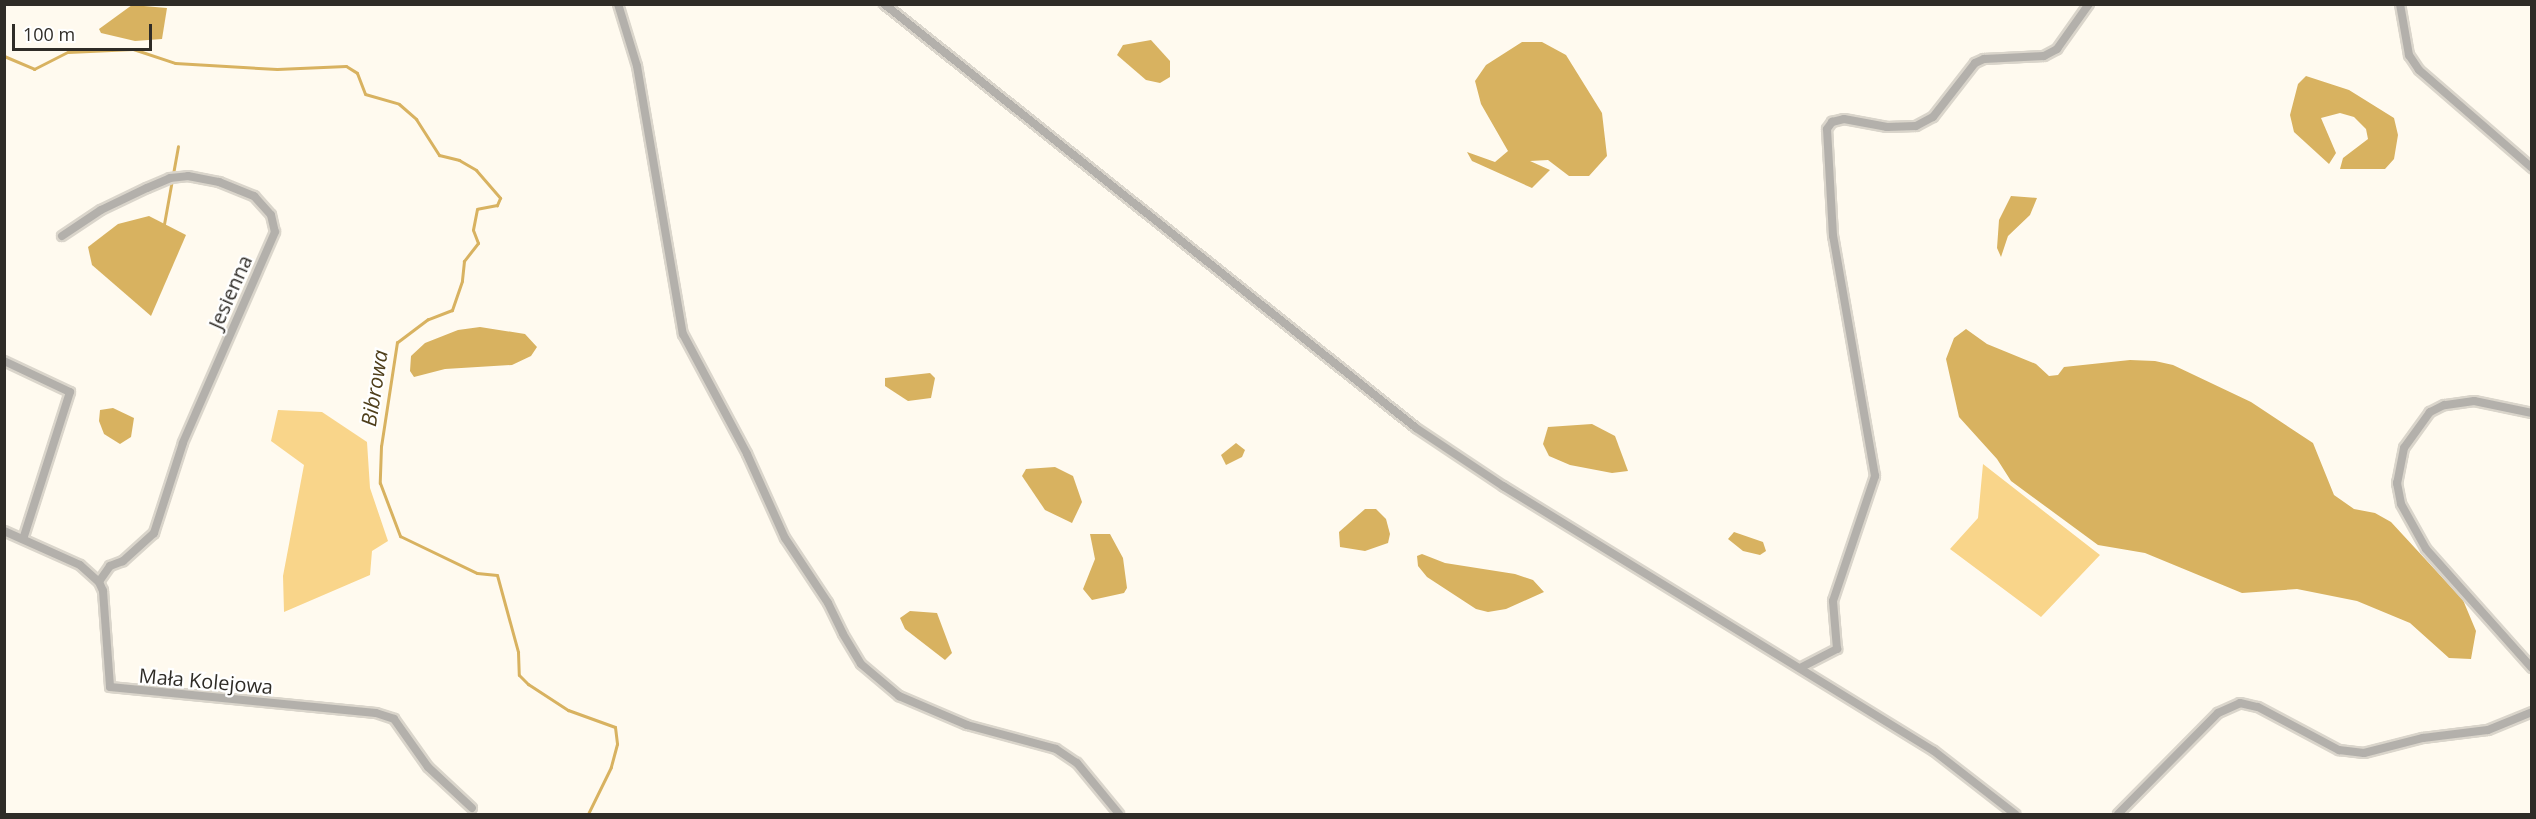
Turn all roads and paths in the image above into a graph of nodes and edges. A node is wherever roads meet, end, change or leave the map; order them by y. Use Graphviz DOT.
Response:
graph roads {
  1 [pos="618,4"];
  2 [pos="884,4"];
  3 [pos="2089,4"];
  4 [pos="2400,4"];
  5 [pos="2532,168"];
  6 [pos="62,236"];
  7 [pos="4,361"];
  8 [pos="2532,413"];
  9 [pos="4,531"];
  10 [pos="23,539"];
  11 [pos="99,582"];
  12 [pos="1800,668"];
  13 [pos="2532,668"];
  14 [pos="2532,712"];
  15 [pos="472,808"];
  16 [pos="1119,814"];
  17 [pos="2015,814"];
  18 [pos="2118,814"];
  1 -- 16 [label="street"];
  2 -- 12 [label="street"];
  3 -- 12 [label="street"];
  4 -- 5 [label="street"];
  6 -- 11 [label="street, Jesienna"];
  7 -- 10 [label="street"];
  8 -- 13 [label="street"];
  9 -- 10 [label="street"];
  10 -- 11 [label="street"];
  11 -- 15 [label="street, Mała Kolejowa"];
  12 -- 17 [label="street"];
  14 -- 18 [label="street"];
}
